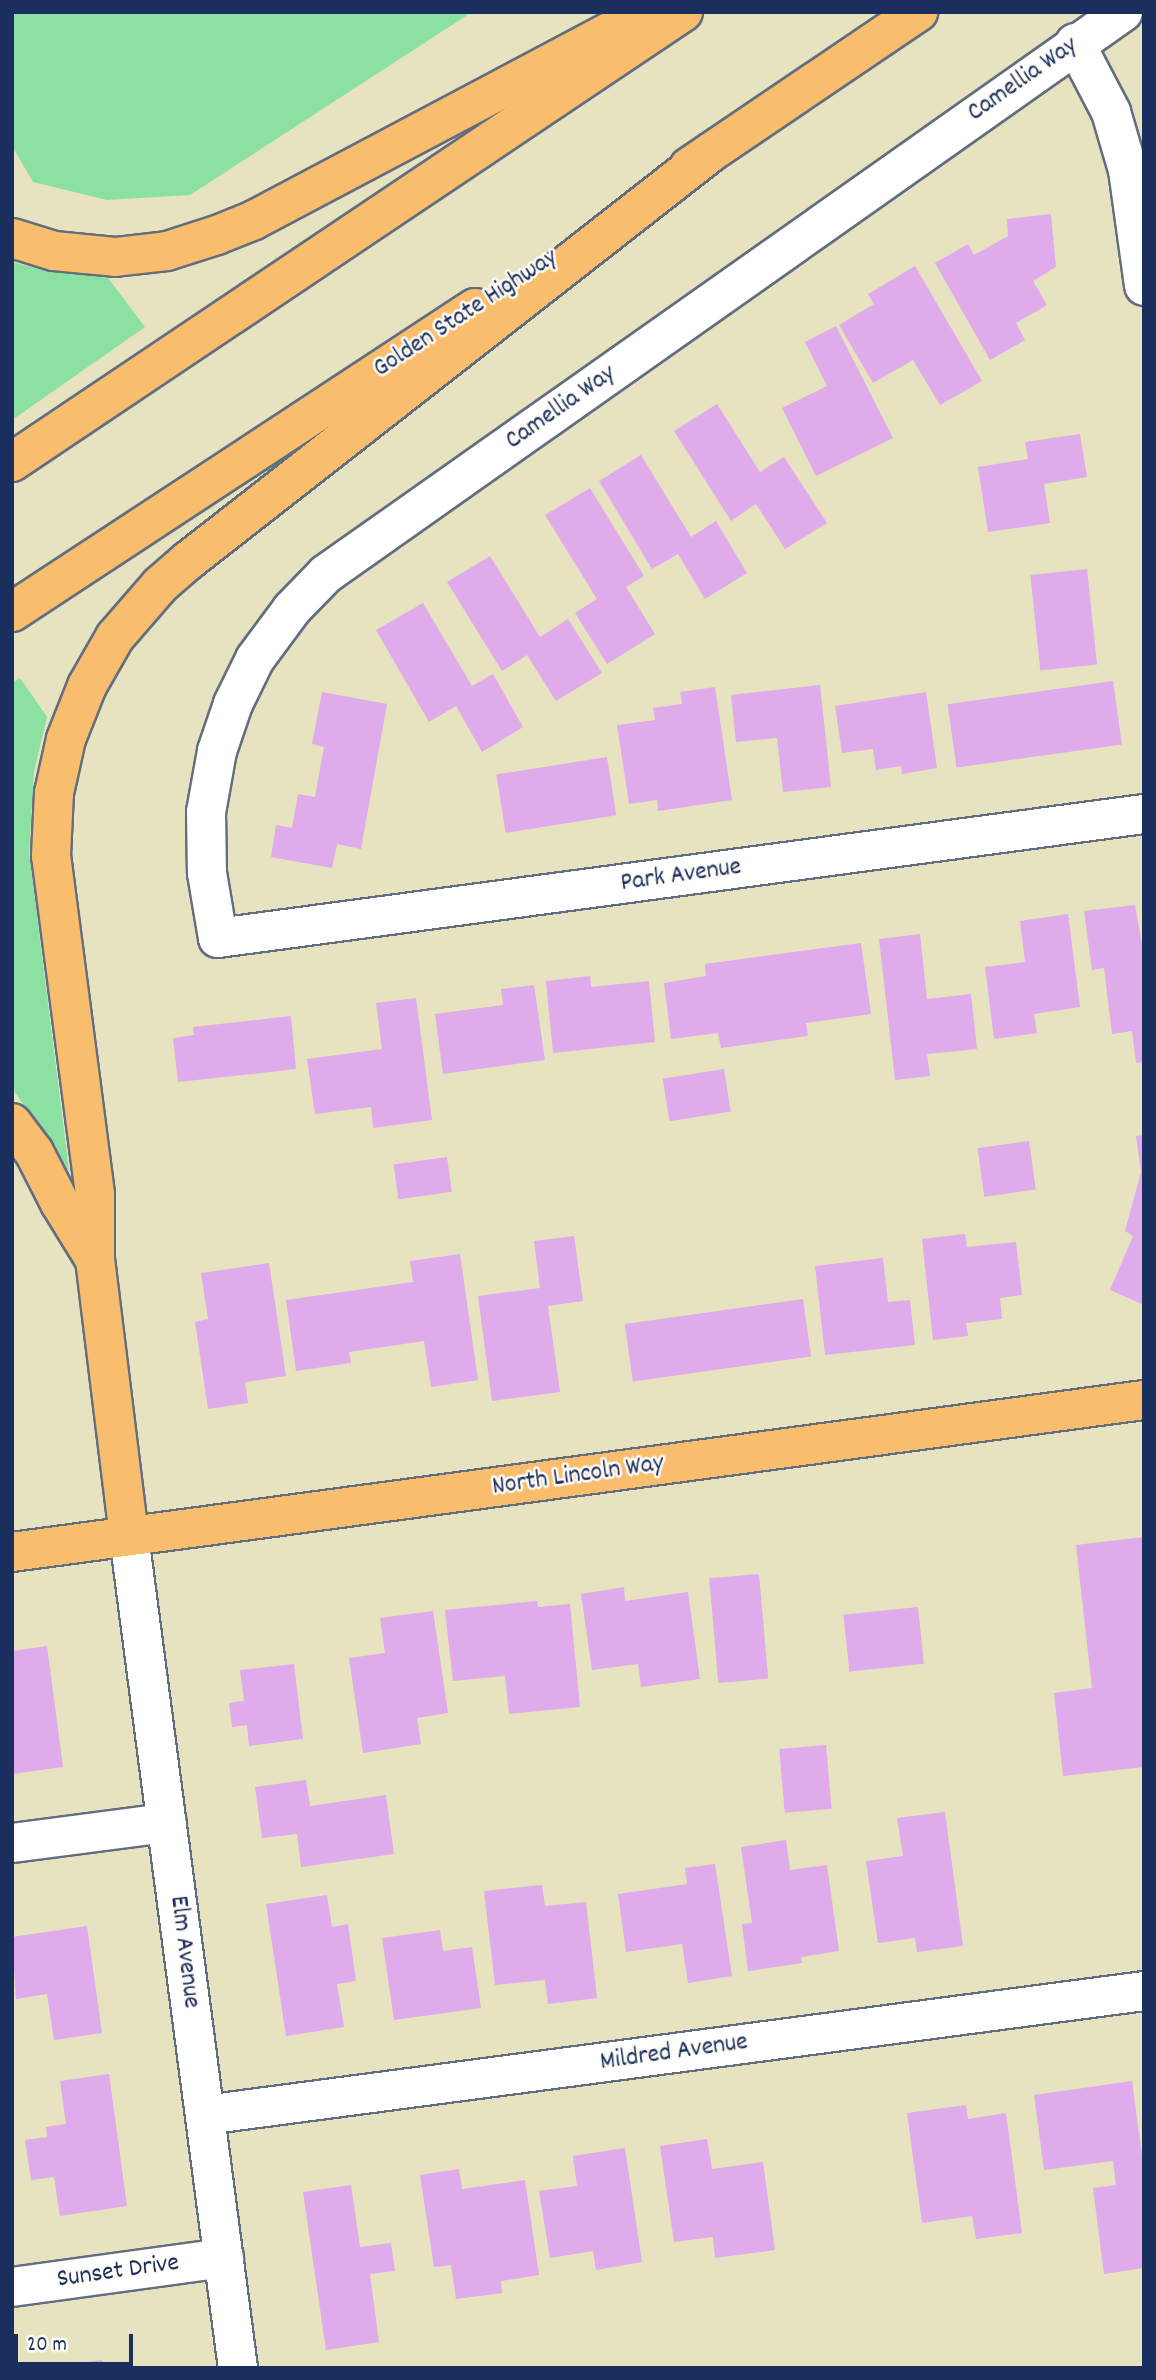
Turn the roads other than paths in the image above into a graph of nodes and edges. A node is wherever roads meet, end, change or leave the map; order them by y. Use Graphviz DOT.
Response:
graph roads {
  1 [pos="647,12"];
  2 [pos="683,12"];
  3 [pos="918,12"];
  4 [pos="1123,12"];
  5 [pos="1075,43"];
  6 [pos="710,153"];
  7 [pos="12,238"];
  8 [pos="1144,286"];
  9 [pos="12,462"];
  10 [pos="12,612"];
  11 [pos="1144,814"];
  12 [pos="218,938"];
  13 [pos="12,1123"];
  14 [pos="95,1260"];
  15 [pos="1144,1400"];
  16 [pos="130,1536"];
  17 [pos="12,1552"];
  18 [pos="167,1823"];
  19 [pos="12,1843"];
  20 [pos="1144,1991"];
  21 [pos="205,2115"];
  22 [pos="224,2258"];
  23 [pos="12,2287"];
  24 [pos="238,2368"];
  1 -- 7 [label="main road"];
  2 -- 9 [label="main road"];
  3 -- 6 [label="main road, Golden State Highway"];
  4 -- 5 [label="street, Camellia Way"];
  5 -- 8 [label="street"];
  5 -- 12 [label="street, Camellia Way"];
  6 -- 10 [label="main road, Golden State Highway"];
  6 -- 14 [label="main road"];
  11 -- 12 [label="street, Park Avenue"];
  13 -- 14 [label="main road"];
  14 -- 16 [label="main road"];
  15 -- 16 [label="main road, North Lincoln Way"];
  16 -- 17 [label="main road, North Lincoln Way"];
  16 -- 18 [label="street, Elm Avenue"];
  18 -- 19 [label="street"];
  18 -- 21 [label="street, Elm Avenue"];
  20 -- 21 [label="street, Mildred Avenue"];
  21 -- 22 [label="street, Elm Avenue"];
  22 -- 23 [label="street, Sunset Drive"];
  22 -- 24 [label="street, Elm Avenue"];
}
